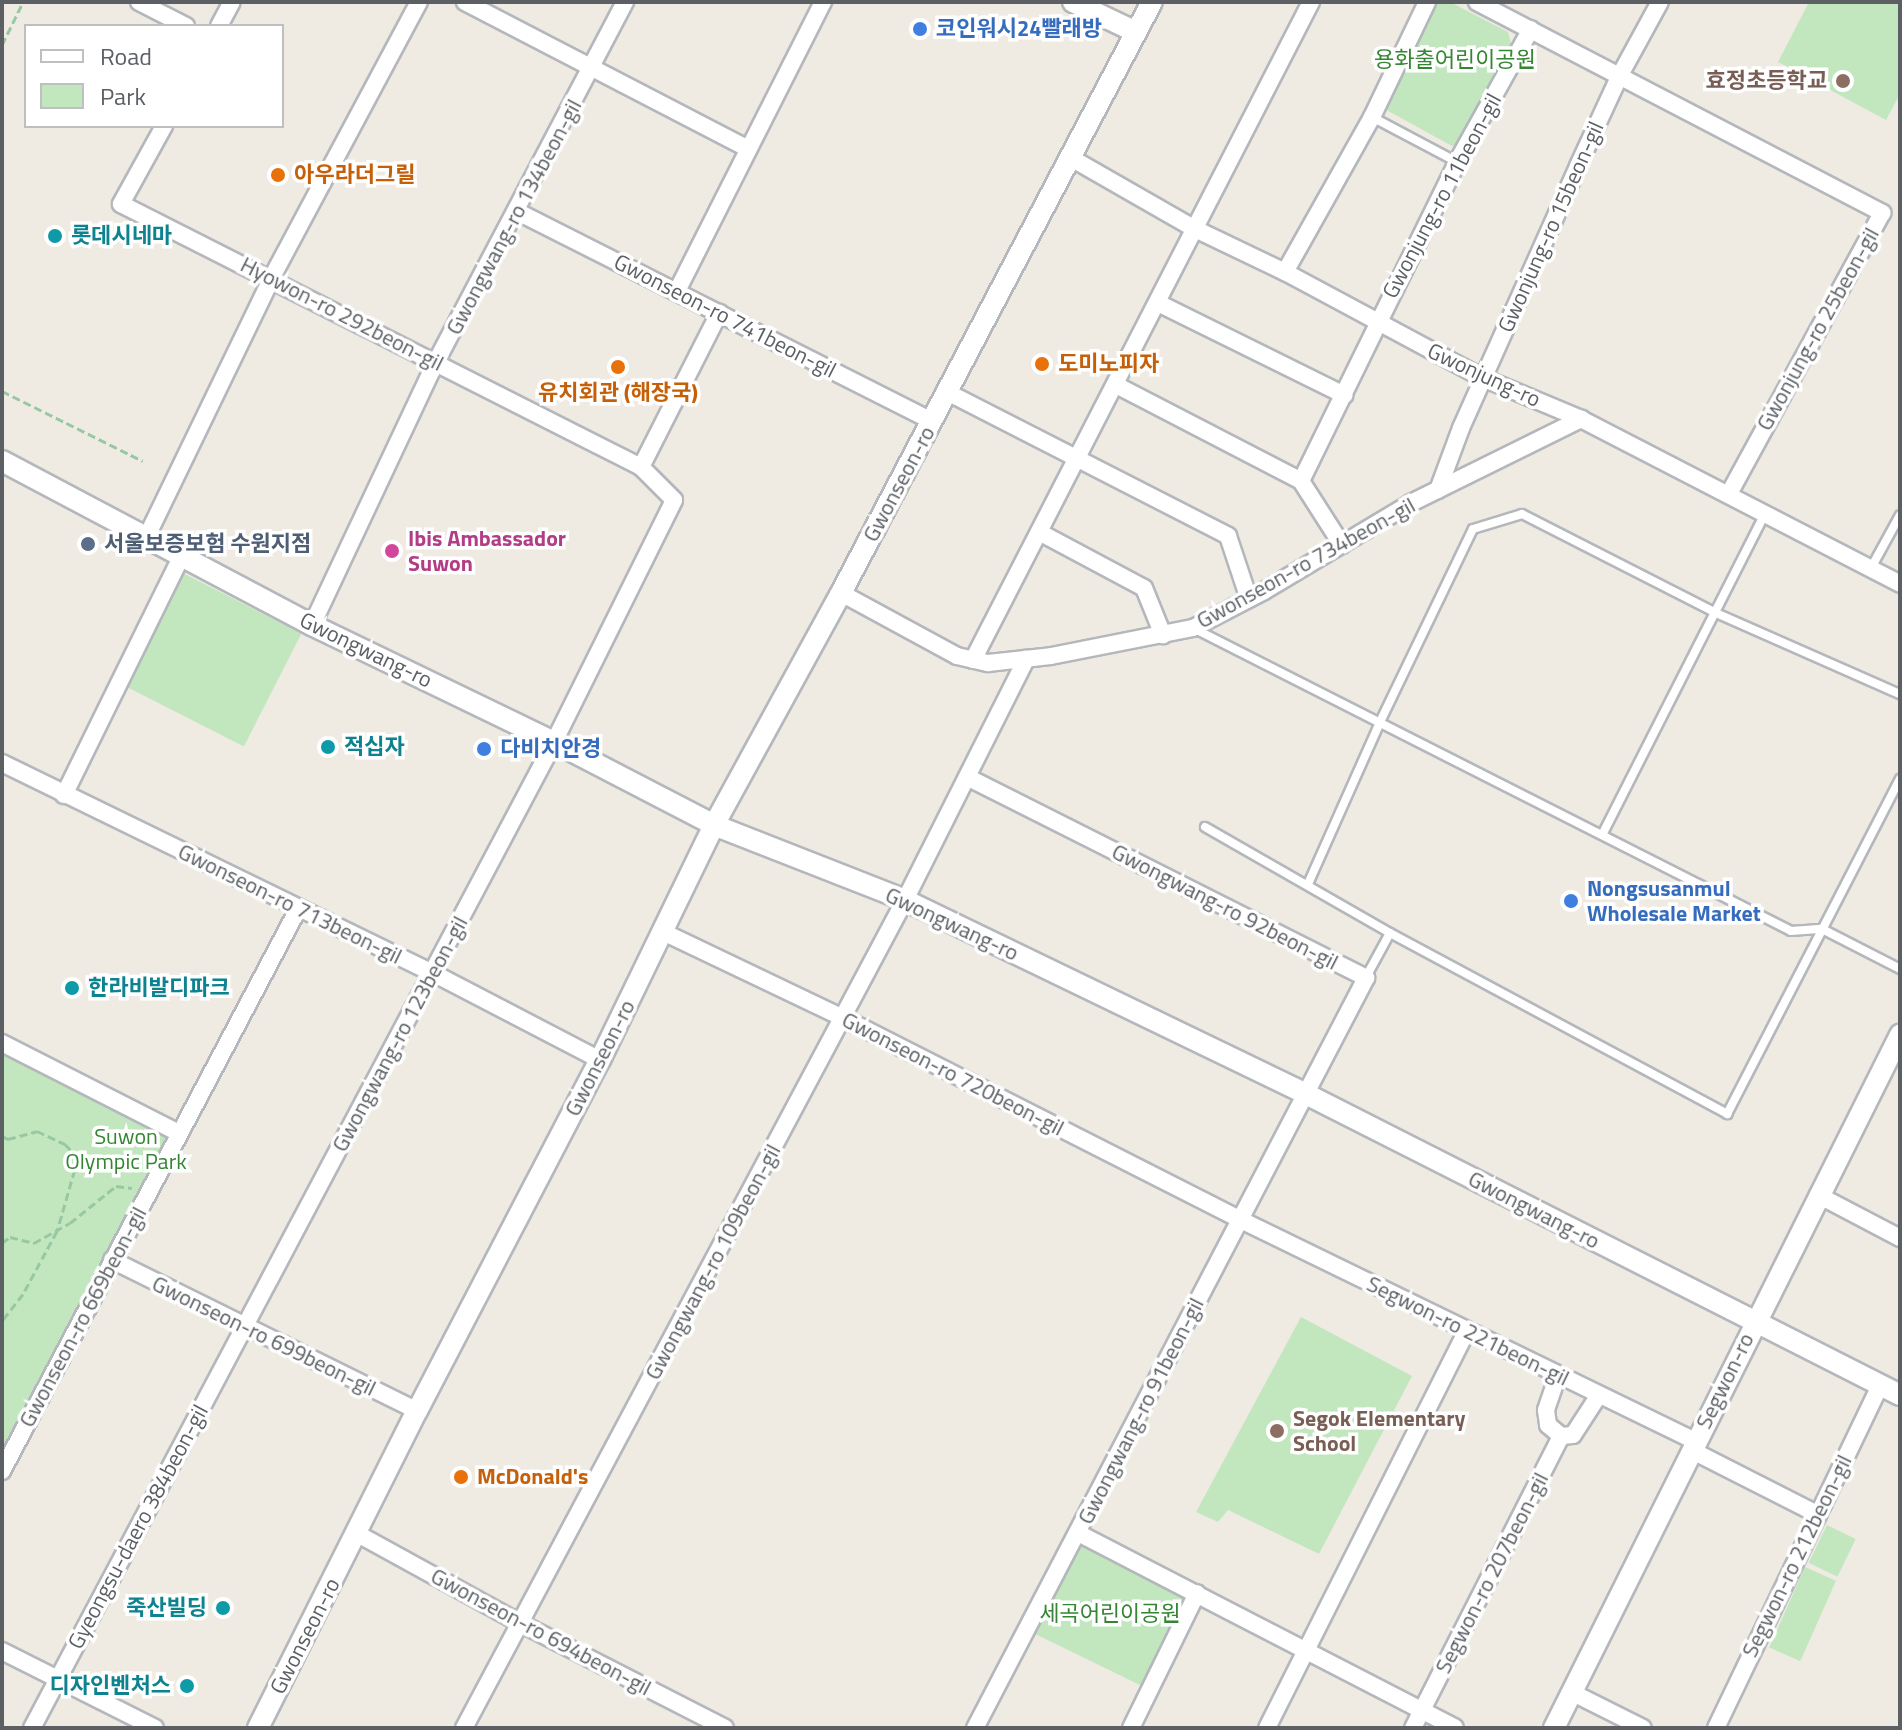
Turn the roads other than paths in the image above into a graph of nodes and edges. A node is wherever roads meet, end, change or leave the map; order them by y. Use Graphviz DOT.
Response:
graph roads {
  1 [pos="139,2"];
  2 [pos="232,2"];
  3 [pos="419,2"];
  4 [pos="465,2"];
  5 [pos="625,2"];
  6 [pos="823,2"];
  7 [pos="1073,2"];
  8 [pos="1152,2"];
  9 [pos="1311,2"];
  10 [pos="1427,2"];
  11 [pos="1477,2"];
  12 [pos="1660,2"];
  13 [pos="182,24"];
  14 [pos="220,24"];
  15 [pos="1531,29"];
  16 [pos="1136,32"];
  17 [pos="592,69"];
  18 [pos="1620,75"];
  19 [pos="1372,117"];
  20 [pos="163,128"];
  21 [pos="748,149"];
  22 [pos="1071,158"];
  23 [pos="1457,162"];
  24 [pos="518,212"];
  25 [pos="1193,228"];
  26 [pos="1285,272"];
  27 [pos="271,279"];
  28 [pos="677,291"];
  29 [pos="1158,303"];
  30 [pos="719,313"];
  31 [pos="1376,321"];
  32 [pos="436,362"];
  33 [pos="1483,378"];
  34 [pos="1116,385"];
  35 [pos="947,392"];
  36 [pos="1344,395"];
  37 [pos="1581,419"];
  38 [pos="932,421"];
  39 [pos="1078,458"];
  40 [pos="2,461"];
  41 [pos="641,467"];
  42 [pos="1301,481"];
  43 [pos="1438,490"];
  44 [pos="1728,495"];
  45 [pos="1765,514"];
  46 [pos="1900,515"];
  47 [pos="1039,532"];
  48 [pos="147,536"];
  49 [pos="1342,545"];
  50 [pos="182,555"];
  51 [pos="1871,569"];
  52 [pos="1900,584"];
  53 [pos="841,593"];
  54 [pos="1249,599"];
  55 [pos="1716,613"];
  56 [pos="312,625"];
  57 [pos="1193,628"];
  58 [pos="1163,635"];
  59 [pos="1026,659"];
  60 [pos="973,660"];
  61 [pos="1900,694"];
  62 [pos="1380,722"];
  63 [pos="554,742"];
  64 [pos="2,763"];
  65 [pos="967,777"];
  66 [pos="1900,779"];
  67 [pos="64,795"];
  68 [pos="714,825"];
  69 [pos="1205,827"];
  70 [pos="1603,833"];
  71 [pos="1308,884"];
  72 [pos="905,900"];
  73 [pos="298,909"];
  74 [pos="1822,929"];
  75 [pos="663,932"];
  76 [pos="1390,933"];
  77 [pos="1900,969"];
  78 [pos="433,973"];
  79 [pos="1366,978"];
  80 [pos="843,1018"];
  81 [pos="1900,1035"];
  82 [pos="2,1043"];
  83 [pos="600,1060"];
  84 [pos="1306,1094"];
  85 [pos="179,1133"];
  86 [pos="1818,1195"];
  87 [pos="1241,1220"];
  88 [pos="1900,1238"];
  89 [pos="112,1260"];
  90 [pos="1754,1322"];
  91 [pos="244,1325"];
  92 [pos="1467,1331"];
  93 [pos="1558,1375"];
  94 [pos="1880,1385"];
  95 [pos="1599,1395"];
  96 [pos="1900,1395"];
  97 [pos="417,1411"];
  98 [pos="1561,1436"];
  99 [pos="1693,1445"];
  100 [pos="2,1471"];
  101 [pos="1817,1514"];
  102 [pos="1078,1533"];
  103 [pos="358,1534"];
  104 [pos="1197,1593"];
  105 [pos="520,1623"];
  106 [pos="1306,1648"];
  107 [pos="2,1651"];
  108 [pos="57,1679"];
  109 [pos="1571,1692"];
  110 [pos="1422,1711"];
  111 [pos="32,1728"];
  112 [pos="155,1728"];
  113 [pos="258,1728"];
  114 [pos="464,1728"];
  115 [pos="725,1728"];
  116 [pos="975,1728"];
  117 [pos="1131,1728"];
  118 [pos="1267,1728"];
  119 [pos="1413,1728"];
  120 [pos="1455,1728"];
  121 [pos="1554,1728"];
  122 [pos="1643,1728"];
  123 [pos="1716,1728"];
  1 -- 13 [label="street"];
  2 -- 14 [label="street"];
  3 -- 27 [label="street"];
  4 -- 17 [label="street"];
  5 -- 17 [label="street, Gwongwang-ro 134beon-gil"];
  6 -- 21 [label="street"];
  7 -- 16 [label="street"];
  8 -- 16 [label="street, Gwonseon-ro"];
  9 -- 25 [label="street"];
  10 -- 19 [label="street"];
  11 -- 15 [label="street"];
  12 -- 18 [label="street, Gwonjung-ro 15beon-gil"];
  15 -- 18 [label="street"];
  15 -- 23 [label="street, Gwonjung-ro 11beon-gil"];
  16 -- 22 [label="street, Gwonseon-ro"];
  17 -- 21 [label="street"];
  17 -- 24 [label="street, Gwongwang-ro 134beon-gil"];
  18 -- 33 [label="street, Gwonjung-ro 15beon-gil"];
  18 -- 44 [label="street, Gwonjung-ro 25beon-gil"];
  19 -- 23 [label="lane"];
  19 -- 26 [label="street"];
  20 -- 27 [label="street, Hyowon-ro 292beon-gil"];
  21 -- 28 [label="street"];
  22 -- 25 [label="street, Gwonjung-ro"];
  22 -- 35 [label="street, Gwonseon-ro"];
  23 -- 31 [label="street, Gwonjung-ro 11beon-gil"];
  24 -- 28 [label="street, Gwonseon-ro 741beon-gil"];
  24 -- 32 [label="street, Gwongwang-ro 134beon-gil"];
  25 -- 26 [label="street, Gwonjung-ro"];
  25 -- 29 [label="street"];
  26 -- 31 [label="street, Gwonjung-ro"];
  27 -- 32 [label="street, Hyowon-ro 292beon-gil"];
  27 -- 48 [label="street"];
  28 -- 30 [label="street, Gwonseon-ro 741beon-gil"];
  29 -- 34 [label="street"];
  29 -- 36 [label="street"];
  30 -- 38 [label="street, Gwonseon-ro 741beon-gil"];
  30 -- 41 [label="street"];
  31 -- 33 [label="street, Gwonjung-ro"];
  31 -- 36 [label="street, Gwonjung-ro 11beon-gil"];
  32 -- 41 [label="street, Hyowon-ro 292beon-gil"];
  32 -- 56 [label="street, Gwongwang-ro 134beon-gil"];
  33 -- 37 [label="street, Gwonjung-ro"];
  33 -- 43 [label="street, Gwonjung-ro 15beon-gil"];
  34 -- 39 [label="street"];
  34 -- 42 [label="street"];
  35 -- 38 [label="street, Gwonseon-ro"];
  35 -- 39 [label="street"];
  36 -- 42 [label="street, Gwonjung-ro 11beon-gil"];
  37 -- 43 [label="street, Gwonseon-ro 734beon-gil"];
  37 -- 44 [label="street, Gwonjung-ro"];
  38 -- 53 [label="street, Gwonseon-ro"];
  39 -- 47 [label="street"];
  39 -- 54 [label="street"];
  40 -- 48 [label="street, Gwongwang-ro"];
  41 -- 63 [label="street, Hyowon-ro 292beon-gil"];
  42 -- 49 [label="street"];
  43 -- 49 [label="street, Gwonseon-ro 734beon-gil"];
  44 -- 45 [label="street, Gwonjung-ro"];
  45 -- 51 [label="street, Gwonjung-ro"];
  45 -- 55 [label="lane"];
  46 -- 51 [label="lane"];
  47 -- 58 [label="street"];
  47 -- 60 [label="street"];
  48 -- 50 [label="street, Gwongwang-ro"];
  49 -- 54 [label="street, Gwonseon-ro 734beon-gil"];
  50 -- 56 [label="street, Gwongwang-ro"];
  50 -- 67 [label="street"];
  51 -- 52 [label="street, Gwonjung-ro"];
  53 -- 60 [label="street, Gwonseon-ro 734beon-gil"];
  53 -- 68 [label="street, Gwonseon-ro"];
  54 -- 57 [label="street, Gwonseon-ro 734beon-gil"];
  55 -- 61 [label="lane"];
  55 -- 62 [label="lane"];
  55 -- 70 [label="lane"];
  56 -- 63 [label="street, Gwongwang-ro"];
  57 -- 58 [label="street, Gwonseon-ro 734beon-gil"];
  57 -- 62 [label="lane"];
  58 -- 59 [label="street, Gwonseon-ro 734beon-gil"];
  59 -- 60 [label="street, Gwonseon-ro 734beon-gil"];
  59 -- 65 [label="street, Gwongwang-ro 109beon-gil"];
  62 -- 70 [label="lane"];
  62 -- 71 [label="lane"];
  63 -- 68 [label="street, Gwongwang-ro"];
  63 -- 78 [label="street, Gwongwang-ro 123beon-gil"];
  64 -- 67 [label="street, Gwonseon-ro 713beon-gil"];
  65 -- 72 [label="street, Gwongwang-ro 109beon-gil"];
  65 -- 79 [label="street, Gwongwang-ro 92beon-gil"];
  66 -- 74 [label="lane"];
  67 -- 73 [label="street, Gwonseon-ro 713beon-gil"];
  68 -- 72 [label="street, Gwongwang-ro"];
  68 -- 75 [label="street, Gwonseon-ro"];
  69 -- 71 [label="lane"];
  70 -- 74 [label="lane"];
  71 -- 76 [label="lane"];
  72 -- 80 [label="street, Gwongwang-ro 109beon-gil"];
  72 -- 84 [label="street, Gwongwang-ro"];
  73 -- 78 [label="street, Gwonseon-ro 713beon-gil"];
  73 -- 85 [label="street, Gwonseon-ro 669beon-gil"];
  74 -- 76 [label="lane"];
  74 -- 77 [label="lane"];
  75 -- 80 [label="street, Gwonseon-ro 720beon-gil"];
  75 -- 83 [label="street, Gwonseon-ro"];
  76 -- 79 [label="lane"];
  78 -- 83 [label="street, Gwonseon-ro 713beon-gil"];
  78 -- 91 [label="street, Gwongwang-ro 123beon-gil"];
  79 -- 84 [label="street, Gwongwang-ro 92beon-gil"];
  80 -- 87 [label="street, Gwonseon-ro 720beon-gil"];
  80 -- 105 [label="street, Gwongwang-ro 109beon-gil"];
  81 -- 86 [label="street, Segwon-ro"];
  82 -- 85 [label="street"];
  83 -- 97 [label="street, Gwonseon-ro"];
  84 -- 87 [label="street, Gwongwang-ro 91beon-gil"];
  84 -- 90 [label="street, Gwongwang-ro"];
  85 -- 89 [label="street, Gwonseon-ro 669beon-gil"];
  86 -- 88 [label="street"];
  86 -- 90 [label="street, Segwon-ro"];
  87 -- 92 [label="street, Segwon-ro 221beon-gil"];
  87 -- 102 [label="street, Gwongwang-ro 91beon-gil"];
  89 -- 91 [label="street, Gwonseon-ro 699beon-gil"];
  89 -- 100 [label="street, Gwonseon-ro 669beon-gil"];
  90 -- 94 [label="street, Gwongwang-ro"];
  90 -- 99 [label="street, Segwon-ro"];
  91 -- 97 [label="street, Gwonseon-ro 699beon-gil"];
  91 -- 108 [label="street, Gyeongsu-daero 384beon-gil"];
  92 -- 93 [label="street, Segwon-ro 221beon-gil"];
  92 -- 106 [label="street"];
  93 -- 95 [label="street, Segwon-ro 221beon-gil"];
  93 -- 98 [label="street"];
  94 -- 96 [label="street, Gwongwang-ro"];
  94 -- 101 [label="street, Segwon-ro 212beon-gil"];
  95 -- 98 [label="street, Segwon-ro 207beon-gil"];
  95 -- 99 [label="street, Segwon-ro 221beon-gil"];
  97 -- 103 [label="street, Gwonseon-ro"];
  98 -- 110 [label="street, Segwon-ro 207beon-gil"];
  99 -- 101 [label="street, Segwon-ro 221beon-gil"];
  99 -- 109 [label="street, Segwon-ro"];
  101 -- 123 [label="street, Segwon-ro 212beon-gil"];
  102 -- 104 [label="street"];
  102 -- 116 [label="street, Gwongwang-ro 91beon-gil"];
  103 -- 105 [label="street, Gwonseon-ro 694beon-gil"];
  103 -- 113 [label="street, Gwonseon-ro"];
  104 -- 106 [label="street"];
  104 -- 117 [label="street"];
  105 -- 114 [label="street, Gwongwang-ro 109beon-gil"];
  105 -- 115 [label="street, Gwonseon-ro 694beon-gil"];
  106 -- 110 [label="street"];
  106 -- 118 [label="street"];
  107 -- 108 [label="street"];
  108 -- 111 [label="street, Gyeongsu-daero 384beon-gil"];
  108 -- 112 [label="street"];
  109 -- 121 [label="street, Segwon-ro"];
  109 -- 122 [label="street"];
  110 -- 119 [label="street, Segwon-ro 207beon-gil"];
  110 -- 120 [label="street"];
}
